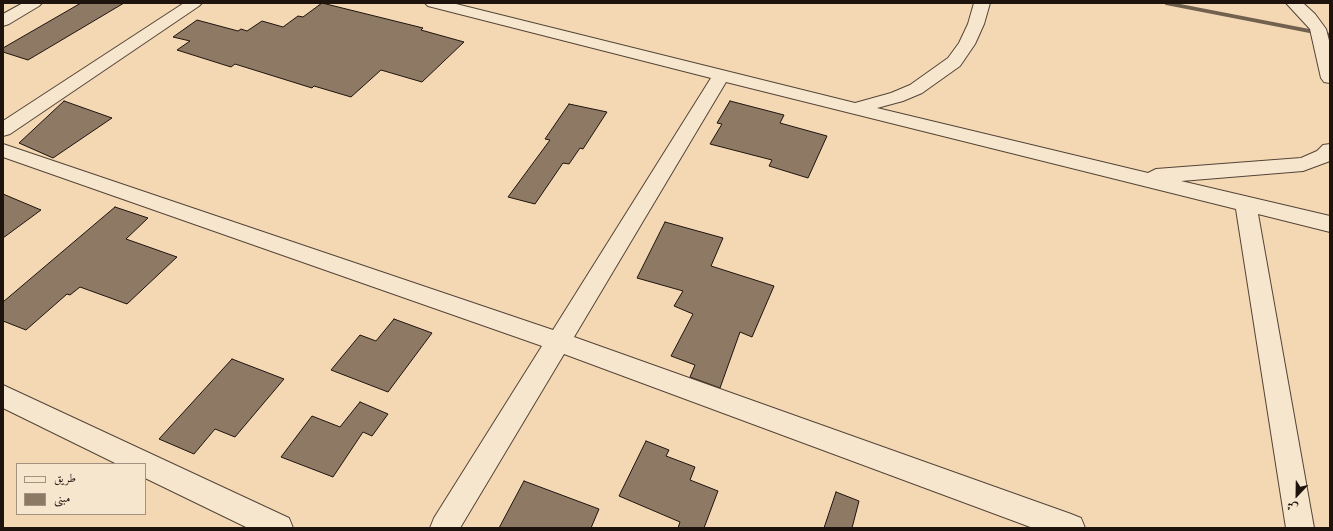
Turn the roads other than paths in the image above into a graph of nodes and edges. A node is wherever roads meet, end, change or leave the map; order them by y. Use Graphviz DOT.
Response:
graph roads {
  1 [pos="34,3"];
  2 [pos="194,3"];
  3 [pos="433,3"];
  4 [pos="982,3"];
  5 [pos="1294,3"];
  6 [pos="468,7"];
  7 [pos="3,21"];
  8 [pos="722,75"];
  9 [pos="1330,78"];
  10 [pos="856,109"];
  11 [pos="3,130"];
  12 [pos="3,150"];
  13 [pos="1330,150"];
  14 [pos="1138,178"];
  15 [pos="1246,204"];
  16 [pos="1330,224"];
  17 [pos="559,342"];
  18 [pos="3,396"];
  19 [pos="143,463"];
  20 [pos="146,464"];
  21 [pos="279,528"];
  22 [pos="444,528"];
  23 [pos="1071,528"];
  24 [pos="1300,528"];
  1 -- 7 [label="street"];
  2 -- 11 [label="street"];
  3 -- 6 [label="street"];
  4 -- 10 [label="street"];
  5 -- 9 [label="street"];
  6 -- 8 [label="street"];
  8 -- 10 [label="street"];
  8 -- 17 [label="street"];
  10 -- 14 [label="street"];
  12 -- 17 [label="street"];
  13 -- 14 [label="street"];
  14 -- 15 [label="street"];
  15 -- 16 [label="street"];
  15 -- 24 [label="street"];
  17 -- 22 [label="street"];
  17 -- 23 [label="street"];
  18 -- 19 [label="street"];
  20 -- 21 [label="street"];
}
